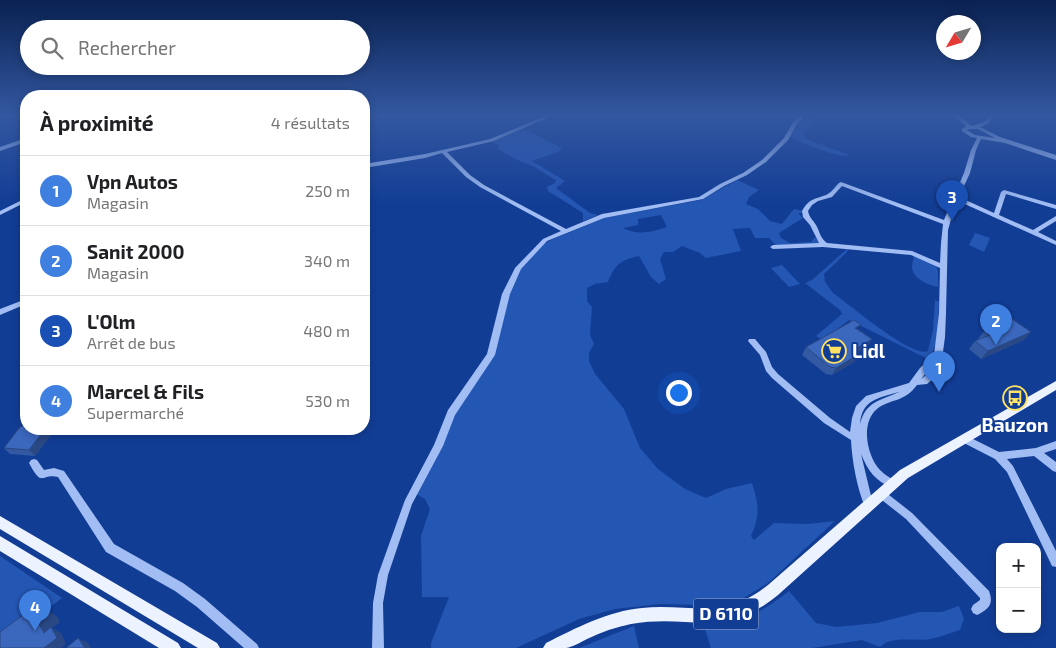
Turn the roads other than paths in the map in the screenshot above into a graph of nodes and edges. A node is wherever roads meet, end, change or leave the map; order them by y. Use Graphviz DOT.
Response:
graph roads {
  1 [pos="14,144"];
  2 [pos="473,144"];
  3 [pos="781,144"];
  4 [pos="1015,144"];
  5 [pos="974,146"];
  6 [pos="0,149"];
  7 [pos="443,151"];
  8 [pos="1056,158"];
  9 [pos="370,165"];
  10 [pos="957,198"];
  11 [pos="20,203"];
  12 [pos="1056,207"];
  13 [pos="0,213"];
  14 [pos="996,216"];
  15 [pos="1056,218"];
  16 [pos="946,223"];
  17 [pos="566,230"];
  18 [pos="1033,233"];
  19 [pos="1056,243"];
  20 [pos="826,245"];
  21 [pos="773,247"];
  22 [pos="943,267"];
  23 [pos="20,304"];
  24 [pos="0,312"];
  25 [pos="752,341"];
  26 [pos="1056,385"];
  27 [pos="965,438"];
  28 [pos="859,440"];
  29 [pos="1056,445"];
  30 [pos="1036,452"];
  31 [pos="998,456"];
  32 [pos="34,463"];
  33 [pos="1056,468"];
  34 [pos="893,484"];
  35 [pos="881,494"];
  36 [pos="868,504"];
  37 [pos="0,522"];
  38 [pos="0,543"];
  39 [pos="1056,562"];
  40 [pos="977,609"];
  41 [pos="173,648"];
  42 [pos="212,648"];
  43 [pos="252,648"];
  44 [pos="378,648"];
  45 [pos="551,648"];
  1 -- 6 [label="street"];
  2 -- 7 [label="street"];
  3 -- 17 [label="street"];
  4 -- 8 [label="street"];
  5 -- 10 [label="street"];
  7 -- 9 [label="street"];
  7 -- 17 [label="street"];
  10 -- 14 [label="street"];
  10 -- 16 [label="street"];
  11 -- 13 [label="street"];
  12 -- 14 [label="street"];
  14 -- 18 [label="street"];
  15 -- 18 [label="street"];
  16 -- 20 [label="street"];
  16 -- 22 [label="street"];
  17 -- 44 [label="street"];
  18 -- 19 [label="street"];
  20 -- 21 [label="street"];
  20 -- 22 [label="street"];
  22 -- 28 [label="street"];
  23 -- 24 [label="street"];
  25 -- 28 [label="street"];
  26 -- 27 [label="main road, D 6110"];
  27 -- 31 [label="street"];
  27 -- 34 [label="main road, D 6110"];
  28 -- 34 [label="street"];
  28 -- 36 [label="street"];
  29 -- 30 [label="street"];
  30 -- 31 [label="street"];
  30 -- 33 [label="street"];
  31 -- 39 [label="street"];
  32 -- 43 [label="street"];
  34 -- 35 [label="main road, D 6110"];
  35 -- 36 [label="main road, D 6110"];
  35 -- 40 [label="street"];
  36 -- 45 [label="main road, D 6110"];
  37 -- 42 [label="main road"];
  38 -- 41 [label="main road"];
}
